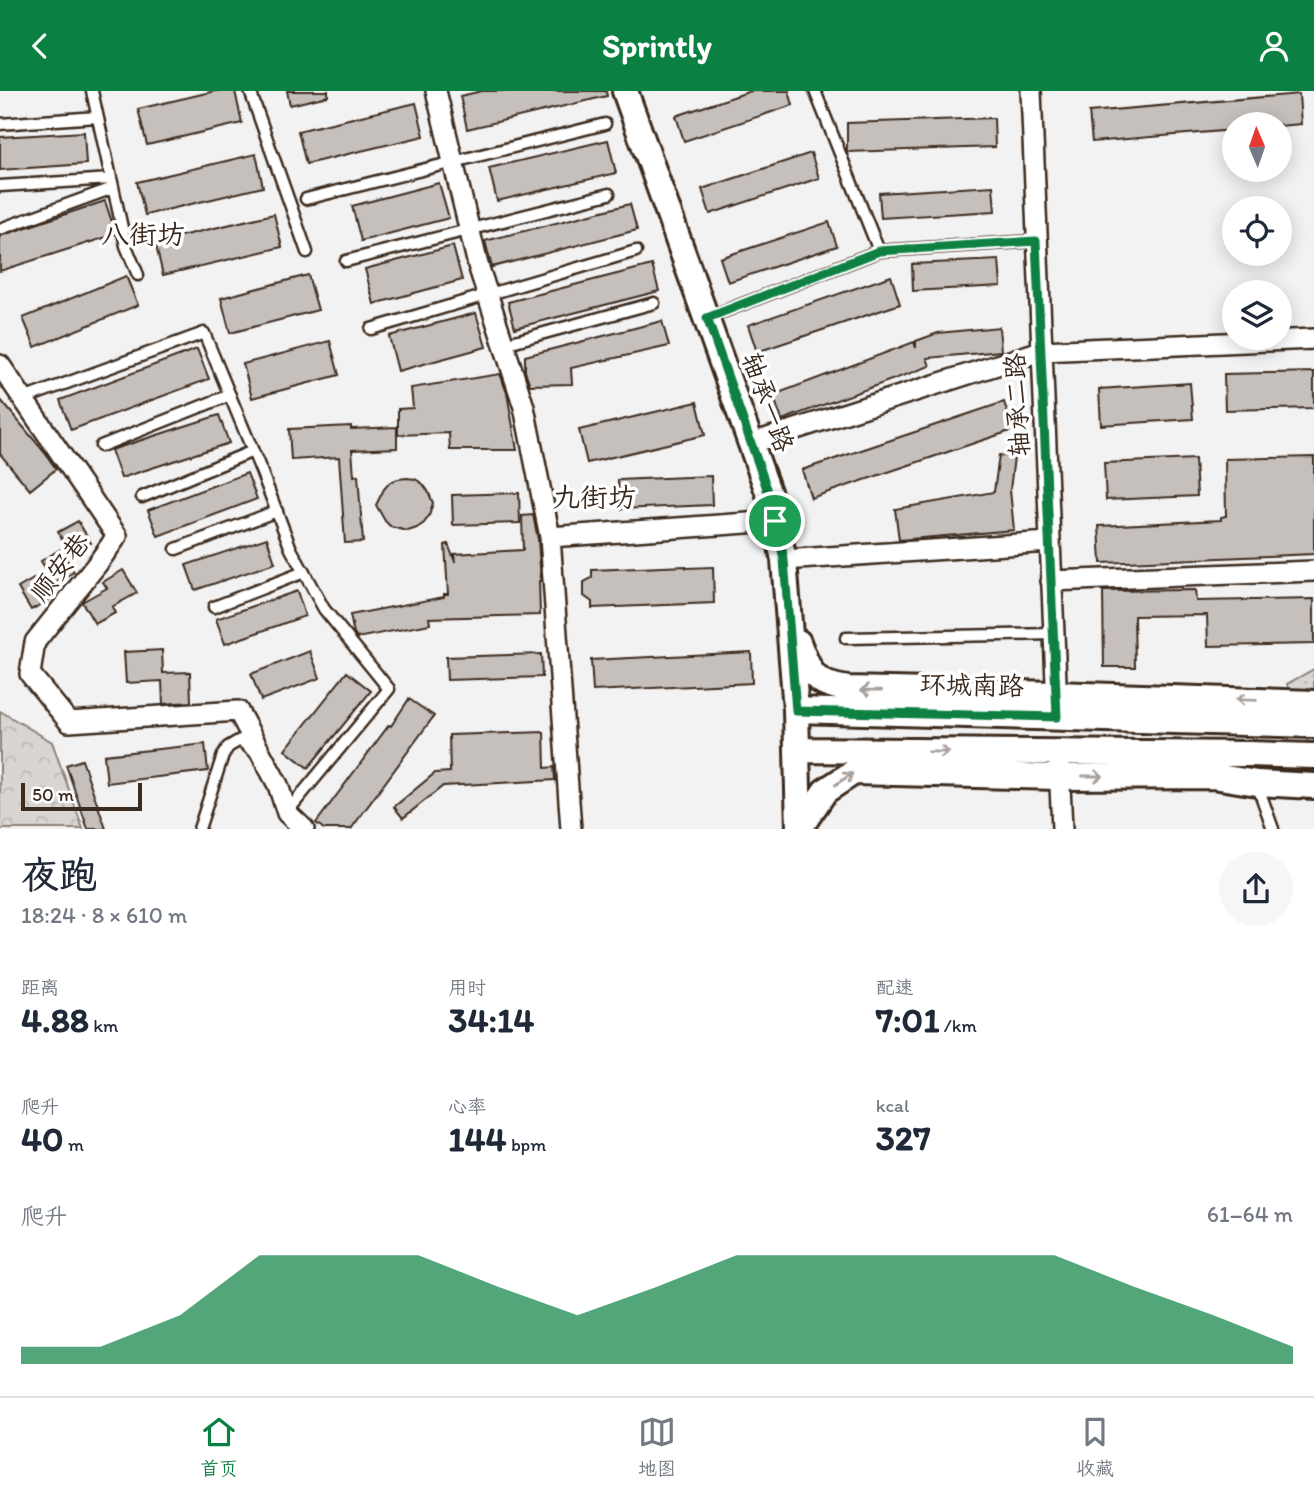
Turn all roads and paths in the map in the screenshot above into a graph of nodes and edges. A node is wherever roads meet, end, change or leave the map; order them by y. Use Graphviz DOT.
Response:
graph roads {
  1 [pos="92,91"];
  2 [pos="250,91"];
  3 [pos="436,91"];
  4 [pos="625,91"];
  5 [pos="815,91"];
  6 [pos="1031,91"];
  7 [pos="97,117"];
  8 [pos="0,124"];
  9 [pos="605,124"];
  10 [pos="453,162"];
  11 [pos="112,183"];
  12 [pos="0,186"];
  13 [pos="609,194"];
  14 [pos="306,199"];
  15 [pos="469,228"];
  16 [pos="0,229"];
  17 [pos="1036,241"];
  18 [pos="636,251"];
  19 [pos="879,251"];
  20 [pos="307,252"];
  21 [pos="346,261"];
  22 [pos="138,275"];
  23 [pos="488,294"];
  24 [pos="654,303"];
  25 [pos="707,318"];
  26 [pos="371,329"];
  27 [pos="1314,339"];
  28 [pos="504,344"];
  29 [pos="1041,351"];
  30 [pos="0,365"];
  31 [pos="230,395"];
  32 [pos="23,399"];
  33 [pos="752,443"];
  34 [pos="101,446"];
  35 [pos="253,451"];
  36 [pos="142,497"];
  37 [pos="277,512"];
  38 [pos="775,521"];
  39 [pos="550,537"];
  40 [pos="1050,542"];
  41 [pos="176,549"];
  42 [pos="784,560"];
  43 [pos="1314,571"];
  44 [pos="304,572"];
  45 [pos="1051,581"];
  46 [pos="214,607"];
  47 [pos="788,616"];
  48 [pos="1054,634"];
  49 [pos="846,638"];
  50 [pos="1314,703"];
  51 [pos="1057,705"];
  52 [pos="796,711"];
  53 [pos="1314,726"];
  54 [pos="797,750"];
  55 [pos="1314,756"];
  56 [pos="267,765"];
  57 [pos="1059,765"];
  58 [pos="1257,783"];
  59 [pos="1314,786"];
  60 [pos="287,813"];
  61 [pos="199,829"];
  62 [pos="303,829"];
  63 [pos="570,829"];
  64 [pos="799,829"];
  65 [pos="1062,829"];
  66 [pos="1273,829"];
  1 -- 7 [label="lane"];
  2 -- 20 [label="lane"];
  3 -- 10 [label="street"];
  4 -- 25 [label="street, 轴承一路"];
  5 -- 19 [label="lane"];
  6 -- 17 [label="street, 轴承二路"];
  7 -- 8 [label="lane"];
  7 -- 11 [label="lane"];
  9 -- 10 [label="lane"];
  10 -- 14 [label="lane"];
  10 -- 15 [label="street"];
  11 -- 12 [label="lane"];
  11 -- 16 [label="lane"];
  11 -- 22 [label="lane"];
  13 -- 15 [label="lane"];
  15 -- 21 [label="lane"];
  15 -- 23 [label="street"];
  17 -- 19 [label="lane"];
  17 -- 29 [label="street, 轴承二路"];
  18 -- 23 [label="lane"];
  19 -- 25 [label="lane"];
  23 -- 26 [label="lane"];
  23 -- 28 [label="street"];
  24 -- 28 [label="lane"];
  25 -- 33 [label="street, 轴承一路"];
  27 -- 29 [label="street"];
  28 -- 39 [label="street"];
  29 -- 33 [label="street"];
  29 -- 40 [label="street, 轴承二路"];
  30 -- 32 [label="street, 顺安巷"];
  31 -- 32 [label="lane"];
  31 -- 34 [label="lane"];
  31 -- 35 [label="lane"];
  32 -- 56 [label="street, 顺安巷"];
  33 -- 38 [label="street, 轴承一路"];
  35 -- 36 [label="lane"];
  35 -- 37 [label="lane"];
  37 -- 41 [label="lane"];
  37 -- 44 [label="lane"];
  38 -- 39 [label="street"];
  38 -- 42 [label="street, 轴承一路"];
  39 -- 63 [label="street"];
  40 -- 42 [label="street"];
  40 -- 45 [label="street, 轴承二路"];
  42 -- 47 [label="street, 轴承一路"];
  43 -- 45 [label="street"];
  44 -- 46 [label="lane"];
  44 -- 60 [label="lane"];
  45 -- 48 [label="street, 轴承二路"];
  51 -- 47 [label="street, one-way"];
  47 -- 52 [label="street, 轴承一路"];
  48 -- 49 [label="lane"];
  48 -- 51 [label="street, 轴承二路"];
  50 -- 51 [label="street, one-way"];
  51 -- 52 [label="street, 环城南路"];
  51 -- 53 [label="street, 环城南路"];
  52 -- 54 [label="street, 轴承一路"];
  54 -- 57 [label="street, one-way"];
  54 -- 64 [label="street, 轴承一路"];
  55 -- 57 [label="street"];
  56 -- 60 [label="street, 顺安巷"];
  56 -- 61 [label="lane"];
  57 -- 58 [label="street, one-way"];
  64 -- 57 [label="street, one-way"];
  57 -- 65 [label="street"];
  58 -- 59 [label="street"];
  58 -- 66 [label="lane"];
  60 -- 62 [label="street, 顺安巷"];
}
